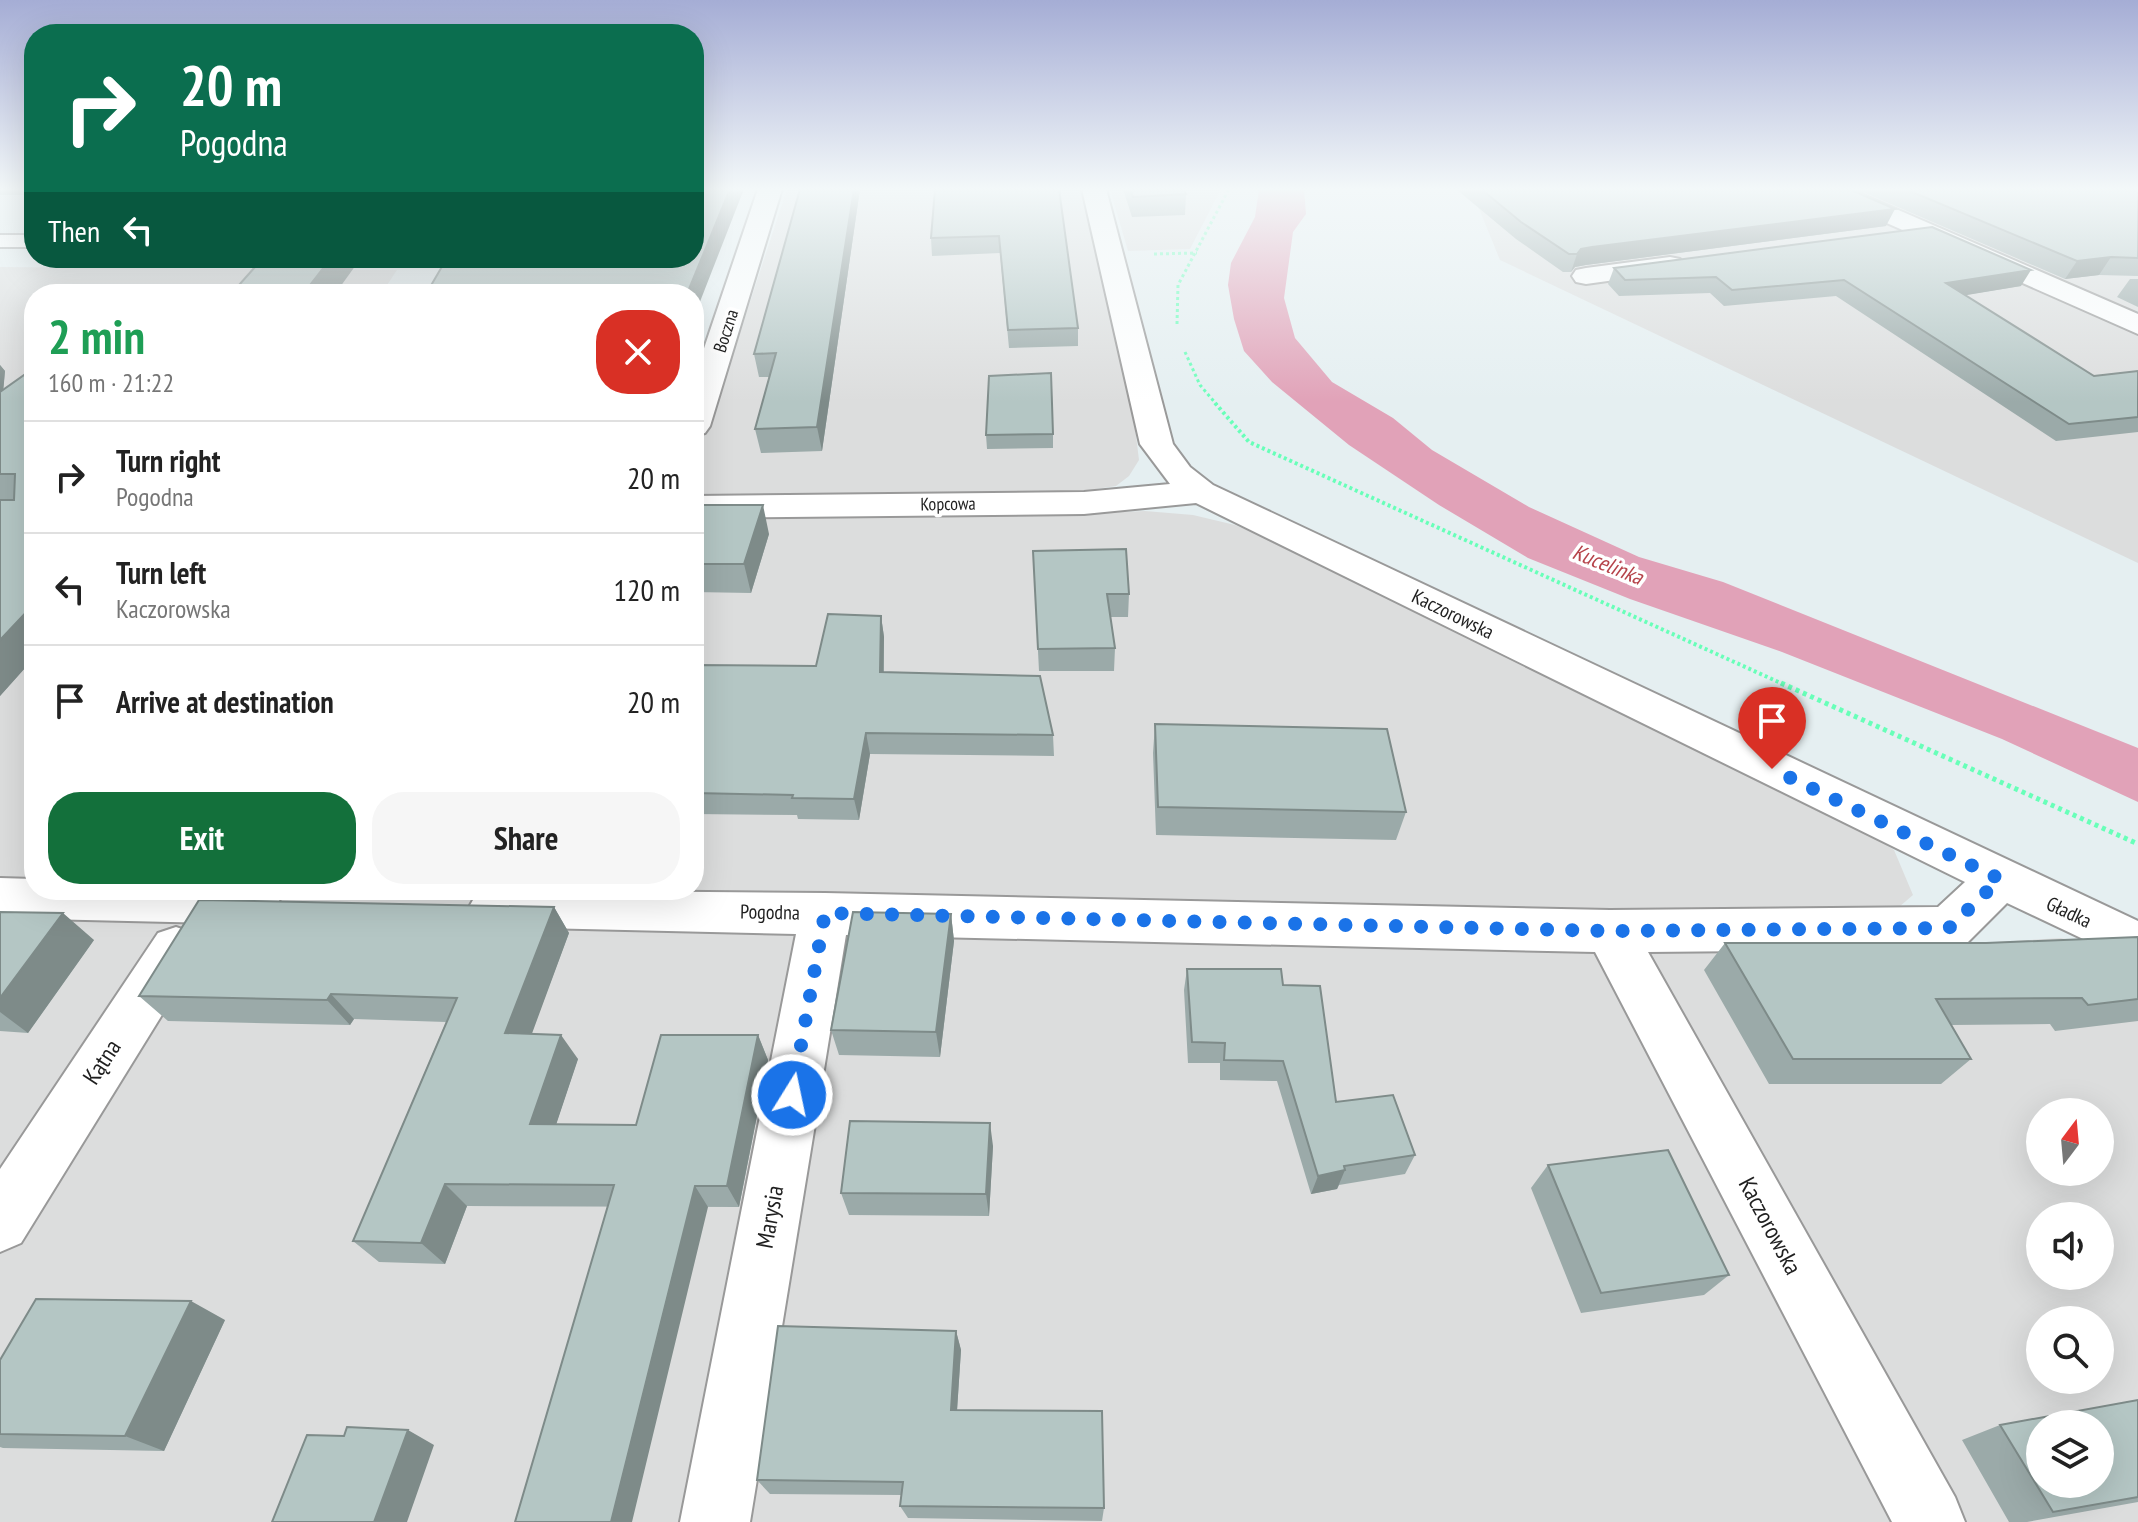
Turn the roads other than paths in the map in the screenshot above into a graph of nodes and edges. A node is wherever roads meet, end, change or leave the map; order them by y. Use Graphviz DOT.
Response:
graph roads {
  1 [pos="747,260"];
  2 [pos="1112,260"];
  3 [pos="1989,260"];
  4 [pos="1694,262"];
  5 [pos="1586,276"];
  6 [pos="2112,286"];
  7 [pos="2063,293"];
  8 [pos="2138,325"];
  9 [pos="704,395"];
  10 [pos="1201,492"];
  11 [pos="704,507"];
  12 [pos="2000,879"];
  13 [pos="0,898"];
  14 [pos="24,899"];
  15 [pos="82,900"];
  16 [pos="205,903"];
  17 [pos="300,904"];
  18 [pos="443,907"];
  19 [pos="825,913"];
  20 [pos="1610,931"];
  21 [pos="2138,944"];
  22 [pos="0,1222"];
  23 [pos="715,1522"];
  24 [pos="1930,1522"];
  1 -- 9 [label="street, Boczna"];
  2 -- 10 [label="street, Kaczorowska"];
  3 -- 7 [label="street"];
  4 -- 5 [label="street"];
  6 -- 7 [label="street"];
  7 -- 8 [label="street"];
  10 -- 11 [label="street, Kopcowa"];
  10 -- 12 [label="street, Kaczorowska"];
  12 -- 20 [label="street, Pogodna"];
  12 -- 21 [label="street, Gładka"];
  13 -- 14 [label="street"];
  15 -- 16 [label="street"];
  16 -- 17 [label="street"];
  16 -- 22 [label="street, Kątna"];
  18 -- 19 [label="street, Pogodna"];
  19 -- 20 [label="street, Pogodna"];
  19 -- 23 [label="street, Marysia"];
  20 -- 24 [label="street, Kaczorowska"];
}
